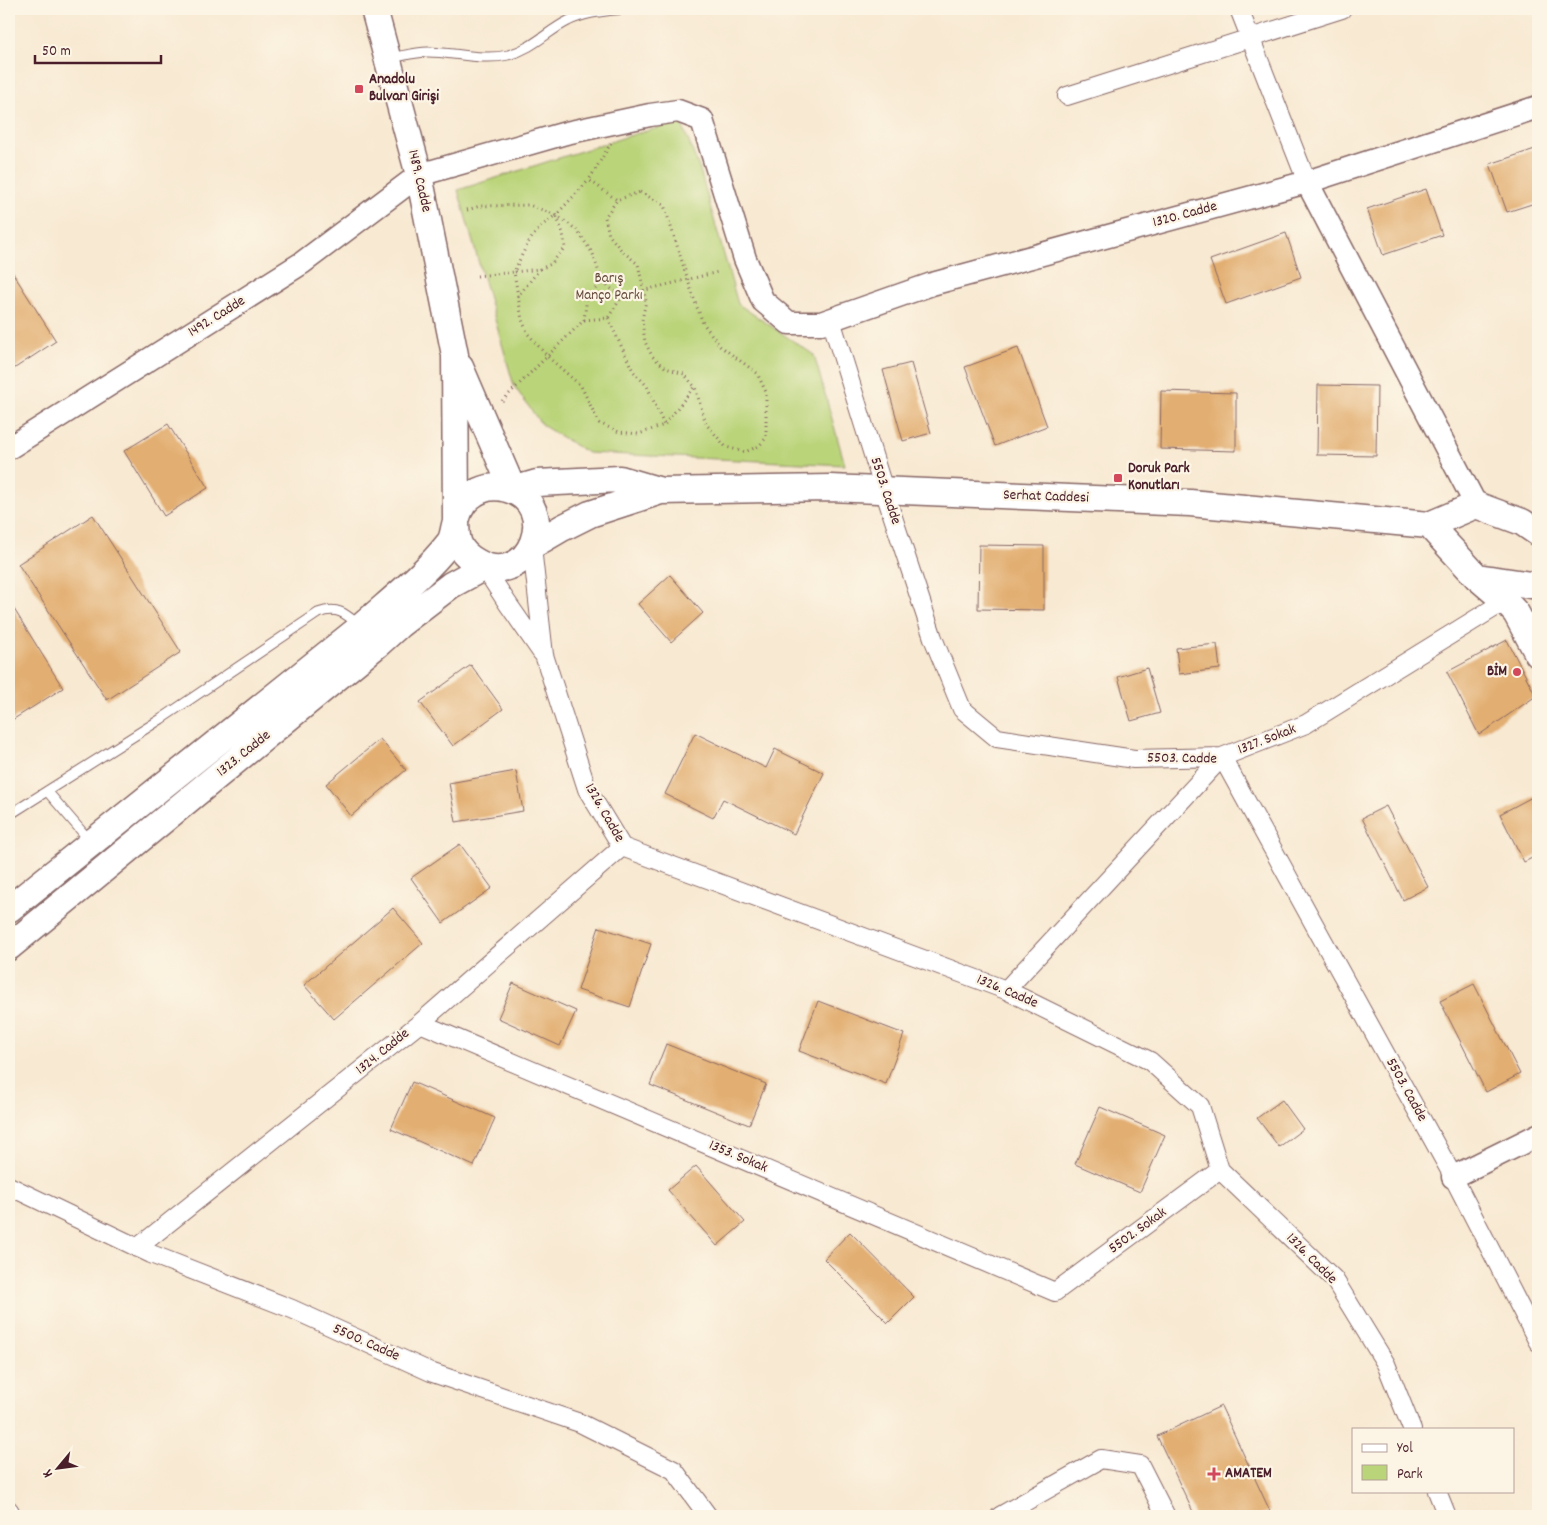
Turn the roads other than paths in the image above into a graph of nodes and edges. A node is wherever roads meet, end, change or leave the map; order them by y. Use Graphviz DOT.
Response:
graph roads {
  1 [pos="374,9"];
  2 [pos="624,9"];
  3 [pos="1239,9"];
  4 [pos="1342,9"];
  5 [pos="1250,38"];
  6 [pos="387,59"];
  7 [pos="1067,96"];
  8 [pos="1538,107"];
  9 [pos="419,175"];
  10 [pos="1307,182"];
  11 [pos="831,320"];
  12 [pos="455,355"];
  13 [pos="9,448"];
  14 [pos="513,490"];
  15 [pos="884,490"];
  16 [pos="661,491"];
  17 [pos="1476,505"];
  18 [pos="456,517"];
  19 [pos="1430,525"];
  20 [pos="1538,533"];
  21 [pos="532,546"];
  22 [pos="484,566"];
  23 [pos="1526,595"];
  24 [pos="361,627"];
  25 [pos="1538,654"];
  26 [pos="544,655"];
  27 [pos="1222,757"];
  28 [pos="46,791"];
  29 [pos="9,814"];
  30 [pos="92,843"];
  31 [pos="622,847"];
  32 [pos="9,909"];
  33 [pos="9,947"];
  34 [pos="1006,990"];
  35 [pos="420,1023"];
  36 [pos="1538,1135"];
  37 [pos="1220,1170"];
  38 [pos="1454,1177"];
  39 [pos="9,1186"];
  40 [pos="137,1248"];
  41 [pos="1055,1292"];
  42 [pos="1538,1342"];
  43 [pos="1412,1428"];
  44 [pos="1437,1492"];
  45 [pos="9,1510"];
  46 [pos="12,1516"];
  47 [pos="708,1516"];
  48 [pos="1000,1516"];
  49 [pos="1166,1516"];
  50 [pos="1447,1516"];
  1 -- 6 [label="main road, 1489. Cadde"];
  2 -- 6 [label="lane"];
  3 -- 5 [label="street"];
  4 -- 5 [label="street"];
  5 -- 7 [label="street"];
  5 -- 10 [label="street"];
  6 -- 9 [label="main road, 1489. Cadde"];
  8 -- 10 [label="street, 1320. Cadde"];
  9 -- 11 [label="street, 1320. Cadde"];
  9 -- 12 [label="main road, 1489. Cadde"];
  9 -- 13 [label="street, 1492. Cadde"];
  10 -- 11 [label="street, 1320. Cadde"];
  10 -- 17 [label="street"];
  11 -- 15 [label="street, 5503. Cadde"];
  12 -- 14 [label="main road, 1489. Cadde"];
  12 -- 18 [label="main road, 1489. Cadde"];
  14 -- 16 [label="main road"];
  14 -- 18 [label="main road"];
  14 -- 21 [label="main road"];
  15 -- 16 [label="main road, Serhat Caddesi"];
  15 -- 19 [label="main road, Serhat Caddesi"];
  15 -- 27 [label="street, 5503. Cadde"];
  16 -- 21 [label="main road"];
  17 -- 19 [label="main road, Serhat Caddesi"];
  17 -- 20 [label="main road"];
  18 -- 22 [label="main road"];
  18 -- 24 [label="main road"];
  19 -- 23 [label="main road"];
  21 -- 22 [label="main road"];
  21 -- 26 [label="street"];
  22 -- 26 [label="street"];
  22 -- 33 [label="main road, 1323. Cadde"];
  23 -- 25 [label="main road"];
  23 -- 27 [label="street, 1327. Sokak"];
  24 -- 28 [label="lane"];
  24 -- 30 [label="main road"];
  26 -- 31 [label="street, 1326. Cadde"];
  27 -- 34 [label="street, 1327. Sokak"];
  27 -- 38 [label="street, 5503. Cadde"];
  28 -- 29 [label="lane"];
  28 -- 30 [label="lane"];
  30 -- 32 [label="main road"];
  31 -- 34 [label="street, 1326. Cadde"];
  31 -- 35 [label="street, 1324. Cadde"];
  34 -- 37 [label="street, 1326. Cadde"];
  35 -- 40 [label="street, 1324. Cadde"];
  35 -- 41 [label="street, 1353. Sokak"];
  36 -- 38 [label="street"];
  37 -- 41 [label="street, 5502. Sokak"];
  37 -- 43 [label="street, 1326. Cadde"];
  38 -- 42 [label="street, 5503. Cadde"];
  39 -- 40 [label="street, 5500. Cadde"];
  40 -- 47 [label="street, 5500. Cadde"];
  44 -- 50 [label="street"];
  45 -- 46 [label="street"];
  48 -- 49 [label="street"];
}
